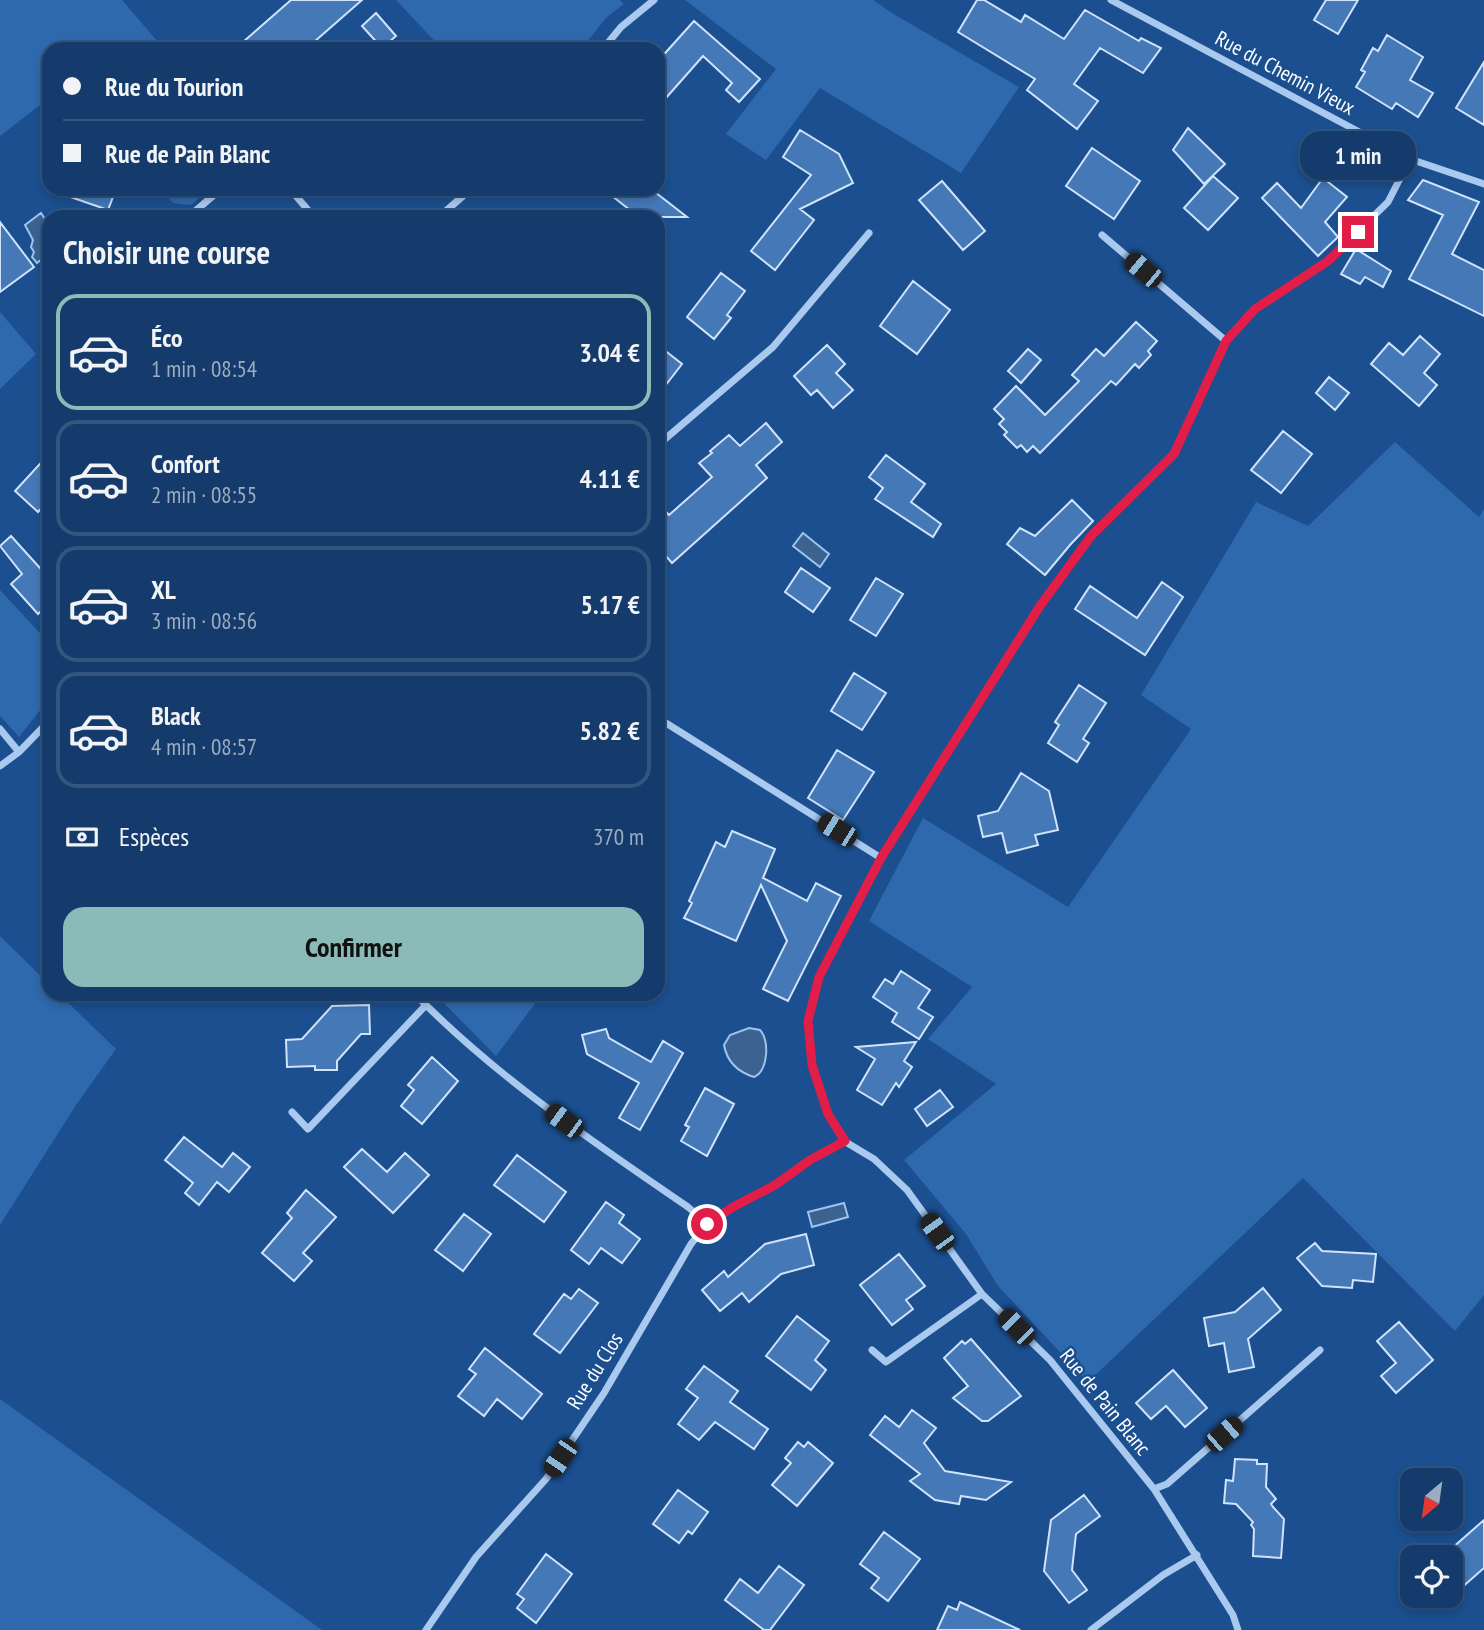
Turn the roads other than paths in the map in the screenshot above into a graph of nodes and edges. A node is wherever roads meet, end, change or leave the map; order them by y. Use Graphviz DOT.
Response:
graph roads {
  1 [pos="654,0"];
  2 [pos="1111,0"];
  3 [pos="609,42"];
  4 [pos="1410,159"];
  5 [pos="1484,184"];
  6 [pos="213,196"];
  7 [pos="296,196"];
  8 [pos="463,196"];
  9 [pos="196,210"];
  10 [pos="308,210"];
  11 [pos="447,210"];
  12 [pos="869,233"];
  13 [pos="1102,235"];
  14 [pos="1226,341"];
  15 [pos="665,439"];
  16 [pos="665,722"];
  17 [pos="42,728"];
  18 [pos="0,729"];
  19 [pos="19,752"];
  20 [pos="0,766"];
  21 [pos="881,858"];
  22 [pos="422,1001"];
  23 [pos="426,1005"];
  24 [pos="292,1112"];
  25 [pos="845,1141"];
  26 [pos="707,1224"];
  27 [pos="982,1294"];
  28 [pos="872,1350"];
  29 [pos="1320,1350"];
  30 [pos="1154,1489"];
  31 [pos="1197,1555"];
  32 [pos="426,1630"];
  33 [pos="1091,1630"];
  34 [pos="1238,1630"];
  1 -- 3 [label="street"];
  2 -- 4 [label="street, Rue du Chemin Vieux"];
  4 -- 5 [label="street, Rue du Chemin Vieux"];
  4 -- 14 [label="street, Rue de Pain Blanc"];
  6 -- 9 [label="street"];
  7 -- 10 [label="street"];
  8 -- 11 [label="street"];
  12 -- 15 [label="street"];
  13 -- 14 [label="street"];
  14 -- 21 [label="street, Rue de Pain Blanc"];
  16 -- 21 [label="street"];
  17 -- 19 [label="street"];
  18 -- 19 [label="street"];
  19 -- 20 [label="street"];
  21 -- 25 [label="street, Rue de Pain Blanc"];
  22 -- 23 [label="street"];
  23 -- 24 [label="street"];
  23 -- 26 [label="street"];
  25 -- 26 [label="street"];
  25 -- 27 [label="street, Rue de Pain Blanc"];
  26 -- 32 [label="street, Rue du Clos"];
  27 -- 28 [label="street"];
  27 -- 30 [label="street, Rue de Pain Blanc"];
  29 -- 30 [label="street"];
  30 -- 31 [label="street, Rue de Pain Blanc"];
  31 -- 33 [label="street"];
  31 -- 34 [label="street, Rue de Pain Blanc"];
}
